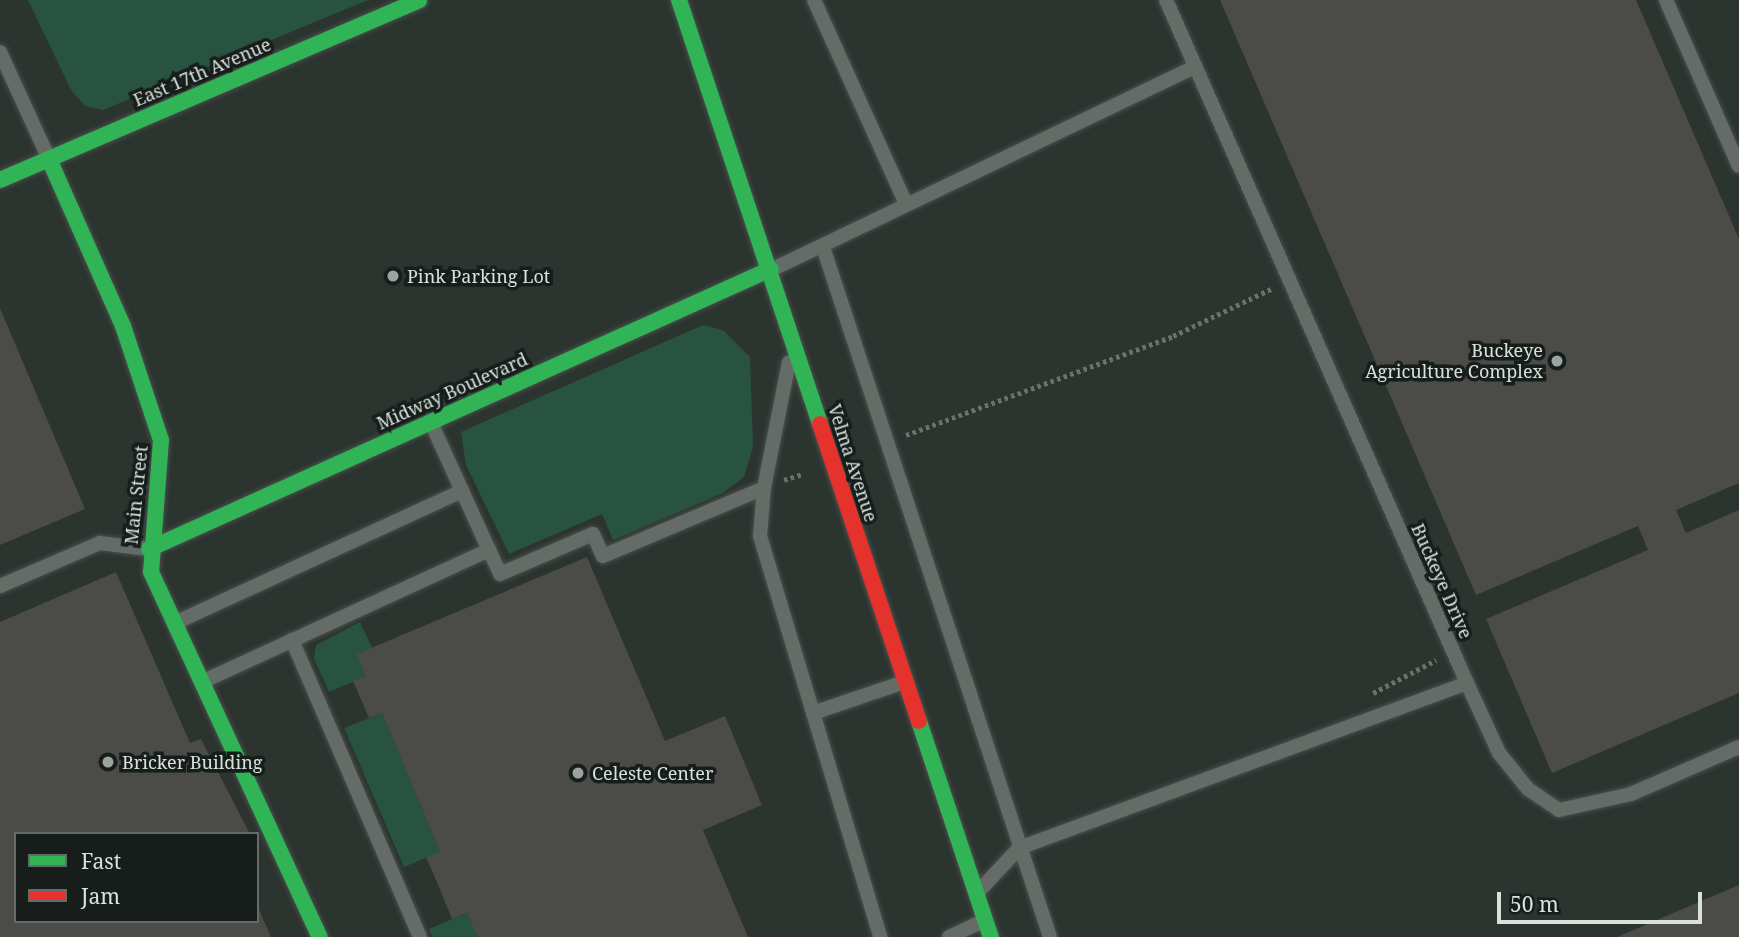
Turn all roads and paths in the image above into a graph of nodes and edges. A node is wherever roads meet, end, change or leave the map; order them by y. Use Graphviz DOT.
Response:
graph roads {
  1 [pos="419,0"];
  2 [pos="679,0"];
  3 [pos="814,0"];
  4 [pos="1166,0"];
  5 [pos="1666,0"];
  6 [pos="0,52"];
  7 [pos="1195,67"];
  8 [pos="49,159"];
  9 [pos="1739,166"];
  10 [pos="0,180"];
  11 [pos="906,204"];
  12 [pos="822,247"];
  13 [pos="771,269"];
  14 [pos="1288,282"];
  15 [pos="794,340"];
  16 [pos="430,422"];
  17 [pos="889,442"];
  18 [pos="833,462"];
  19 [pos="764,488"];
  20 [pos="462,491"];
  21 [pos="149,549"];
  22 [pos="489,550"];
  23 [pos="0,586"];
  24 [pos="172,624"];
  25 [pos="292,640"];
  26 [pos="904,682"];
  27 [pos="1467,682"];
  28 [pos="199,683"];
  29 [pos="813,713"];
  30 [pos="1739,747"];
  31 [pos="1019,848"];
  32 [pos="977,893"];
  33 [pos="986,921"];
  34 [pos="320,937"];
  35 [pos="420,937"];
  36 [pos="880,937"];
  37 [pos="949,937"];
  38 [pos="991,937"];
  39 [pos="1050,937"];
  1 -- 8 [label="street, East 17th Avenue"];
  2 -- 13 [label="street, Velma Avenue"];
  3 -- 11 [label="lane"];
  4 -- 7 [label="lane, Buckeye Drive"];
  5 -- 9 [label="lane"];
  6 -- 8 [label="lane, Main Street"];
  7 -- 11 [label="lane"];
  7 -- 14 [label="lane, Buckeye Drive"];
  8 -- 10 [label="street, East 17th Avenue"];
  8 -- 21 [label="street, Main Street"];
  11 -- 12 [label="lane"];
  12 -- 13 [label="lane"];
  12 -- 17 [label="lane"];
  13 -- 15 [label="street, Velma Avenue"];
  13 -- 16 [label="street, Midway Boulevard"];
  14 -- 17 [label="path"];
  14 -- 27 [label="lane, Buckeye Drive"];
  15 -- 18 [label="street, Velma Avenue"];
  15 -- 19 [label="lane"];
  16 -- 20 [label="lane"];
  16 -- 21 [label="street, Midway Boulevard"];
  17 -- 31 [label="lane"];
  18 -- 19 [label="path"];
  18 -- 26 [label="street, Velma Avenue"];
  19 -- 22 [label="lane"];
  19 -- 29 [label="lane"];
  20 -- 22 [label="lane"];
  20 -- 24 [label="lane"];
  21 -- 23 [label="lane"];
  21 -- 24 [label="street, Main Street"];
  22 -- 25 [label="lane"];
  24 -- 28 [label="street, Main Street"];
  25 -- 28 [label="lane"];
  25 -- 35 [label="lane"];
  26 -- 29 [label="lane"];
  26 -- 32 [label="street, Velma Avenue"];
  27 -- 30 [label="lane, Buckeye Drive"];
  27 -- 31 [label="lane"];
  28 -- 34 [label="street, Main Street"];
  29 -- 36 [label="lane"];
  31 -- 32 [label="lane"];
  31 -- 39 [label="lane"];
  32 -- 33 [label="street, Velma Avenue"];
  33 -- 37 [label="lane"];
  33 -- 38 [label="street, Velma Avenue"];
}
